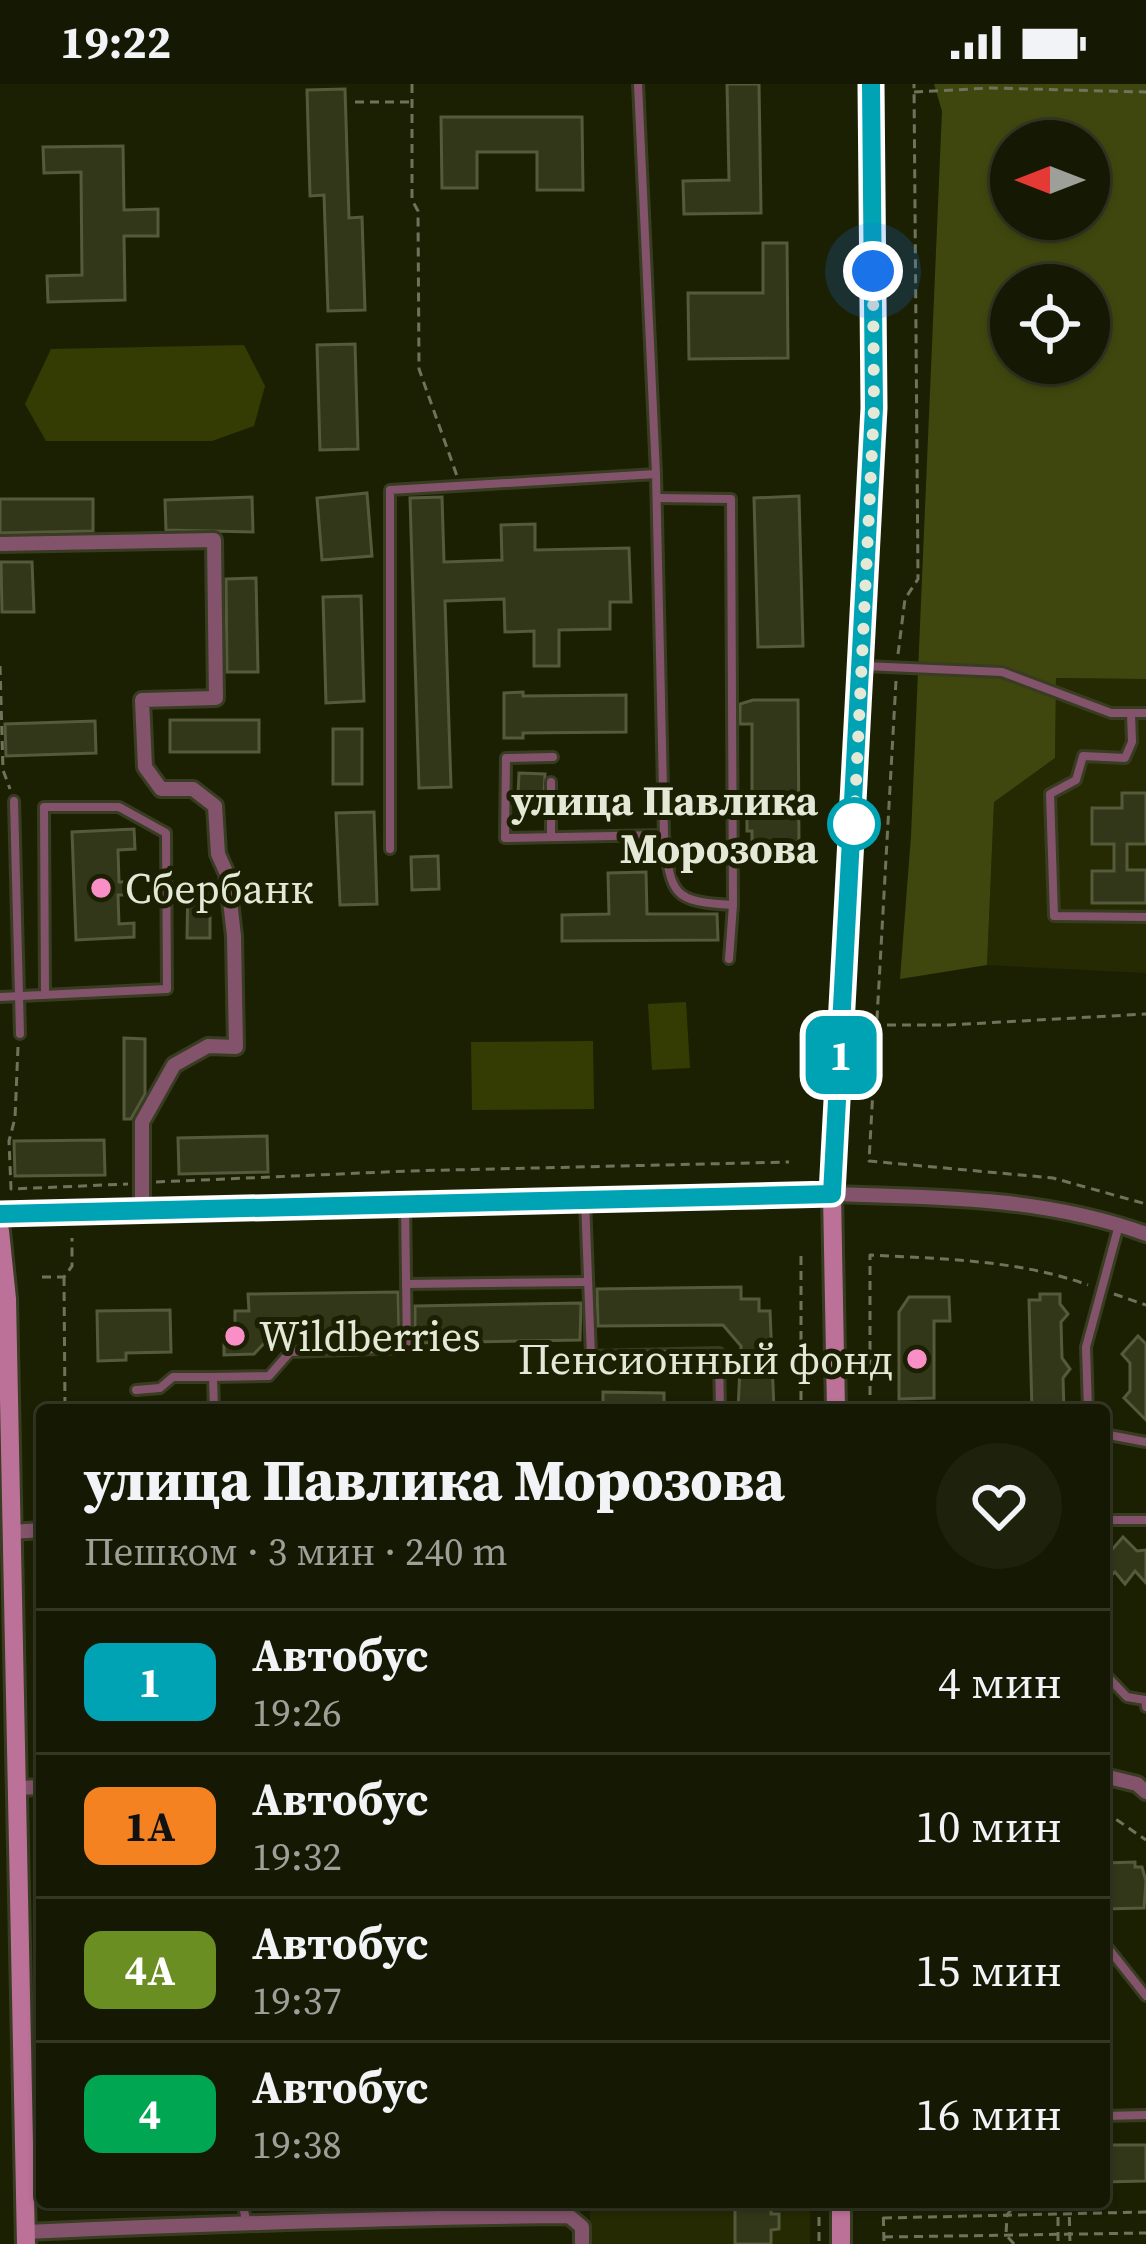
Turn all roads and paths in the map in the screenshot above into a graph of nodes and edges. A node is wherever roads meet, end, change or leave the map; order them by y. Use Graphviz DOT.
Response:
graph roads {
  1 [pos="412,84"];
  2 [pos="638,84"];
  3 [pos="871,84"];
  4 [pos="914,84"];
  5 [pos="914,92"];
  6 [pos="1146,92"];
  7 [pos="355,102"];
  8 [pos="412,102"];
  9 [pos="656,474"];
  10 [pos="461,486"];
  11 [pos="657,498"];
  12 [pos="0,544"];
  13 [pos="862,665"];
  14 [pos="0,666"];
  15 [pos="897,669"];
  16 [pos="1131,713"];
  17 [pos="1146,713"];
  18 [pos="553,758"];
  19 [pos="551,782"];
  20 [pos="14,801"];
  21 [pos="664,836"];
  22 [pos="551,837"];
  23 [pos="391,849"];
  24 [pos="733,905"];
  25 [pos="1146,917"];
  26 [pos="728,958"];
  27 [pos="45,995"];
  28 [pos="19,996"];
  29 [pos="0,997"];
  30 [pos="1146,1014"];
  31 [pos="843,1024"];
  32 [pos="878,1026"];
  33 [pos="20,1034"];
  34 [pos="789,1162"];
  35 [pos="142,1182"];
  36 [pos="832,1194"];
  37 [pos="585,1198"];
  38 [pos="405,1203"];
  39 [pos="1146,1204"];
  40 [pos="142,1211"];
  41 [pos="0,1214"];
  42 [pos="1120,1224"];
  43 [pos="0,1231"];
  44 [pos="1146,1234"];
  45 [pos="72,1238"];
  46 [pos="801,1256"];
  47 [pos="42,1277"];
  48 [pos="64,1277"];
  49 [pos="587,1282"];
  50 [pos="406,1284"];
  51 [pos="1102,1290"];
  52 [pos="1146,1306"];
  53 [pos="213,1377"];
  54 [pos="136,1390"];
  55 [pos="65,1404"];
  56 [pos="214,1404"];
  57 [pos="720,1404"];
  58 [pos="801,1404"];
  59 [pos="836,1404"];
  60 [pos="870,1404"];
  61 [pos="1088,1404"];
  62 [pos="1110,1435"];
  63 [pos="1146,1442"];
  64 [pos="1110,1520"];
  65 [pos="1146,1520"];
  66 [pos="36,1530"];
  67 [pos="10,1532"];
  68 [pos="1110,1679"];
  69 [pos="1146,1702"];
  70 [pos="1110,1777"];
  71 [pos="1143,1785"];
  72 [pos="36,1787"];
  73 [pos="16,1788"];
  74 [pos="1110,1815"];
  75 [pos="1146,1840"];
  76 [pos="1110,1951"];
  77 [pos="10,1986"];
  78 [pos="1146,1996"];
  79 [pos="1146,2115"];
  80 [pos="1110,2116"];
  81 [pos="244,2208"];
  82 [pos="819,2208"];
  83 [pos="841,2208"];
  84 [pos="883,2208"];
  85 [pos="1012,2208"];
  86 [pos="1058,2208"];
  87 [pos="1069,2208"];
  88 [pos="1146,2212"];
  89 [pos="1058,2213"];
  90 [pos="1069,2213"];
  91 [pos="1006,2215"];
  92 [pos="883,2218"];
  93 [pos="248,2225"];
  94 [pos="1146,2233"];
  95 [pos="1058,2234"];
  96 [pos="1069,2234"];
  97 [pos="1006,2235"];
  98 [pos="26,2238"];
  99 [pos="884,2241"];
  100 [pos="248,2244"];
  101 [pos="582,2244"];
  102 [pos="819,2244"];
  103 [pos="841,2244"];
  104 [pos="1014,2244"];
  105 [pos="1058,2244"];
  106 [pos="1070,2244"];
  1 -- 8 [label="path"];
  2 -- 9 [label="lane"];
  3 -- 13 [label="street"];
  4 -- 5 [label="path"];
  5 -- 6 [label="path"];
  5 -- 15 [label="path"];
  7 -- 8 [label="path"];
  8 -- 10 [label="path"];
  9 -- 10 [label="lane"];
  9 -- 11 [label="lane"];
  10 -- 23 [label="lane"];
  11 -- 21 [label="lane"];
  11 -- 24 [label="lane"];
  12 -- 35 [label="street"];
  13 -- 15 [label="lane"];
  13 -- 31 [label="street"];
  14 -- 20 [label="path"];
  15 -- 16 [label="lane"];
  15 -- 32 [label="path"];
  16 -- 17 [label="lane"];
  16 -- 25 [label="lane"];
  18 -- 22 [label="lane"];
  19 -- 22 [label="lane"];
  20 -- 28 [label="lane"];
  21 -- 22 [label="lane"];
  21 -- 24 [label="lane"];
  24 -- 26 [label="lane"];
  27 -- 27 [label="lane"];
  27 -- 28 [label="lane"];
  28 -- 29 [label="lane"];
  28 -- 33 [label="lane"];
  30 -- 32 [label="path"];
  31 -- 32 [label="path"];
  31 -- 36 [label="street"];
  32 -- 39 [label="path"];
  33 -- 35 [label="path"];
  34 -- 35 [label="path"];
  35 -- 40 [label="street"];
  36 -- 37 [label="street"];
  36 -- 42 [label="street"];
  36 -- 59 [label="street"];
  37 -- 38 [label="street"];
  37 -- 49 [label="lane"];
  38 -- 40 [label="street"];
  38 -- 50 [label="lane"];
  40 -- 41 [label="street"];
  42 -- 44 [label="street"];
  42 -- 51 [label="lane"];
  43 -- 67 [label="street"];
  45 -- 48 [label="path"];
  46 -- 58 [label="path"];
  47 -- 48 [label="path"];
  48 -- 55 [label="path"];
  49 -- 50 [label="lane"];
  49 -- 57 [label="lane"];
  50 -- 53 [label="lane"];
  51 -- 52 [label="path"];
  51 -- 60 [label="path"];
  51 -- 61 [label="lane"];
  53 -- 54 [label="lane"];
  53 -- 56 [label="lane"];
  62 -- 63 [label="lane"];
  64 -- 65 [label="lane"];
  66 -- 67 [label="street"];
  67 -- 73 [label="street"];
  68 -- 69 [label="lane"];
  70 -- 71 [label="street"];
  72 -- 73 [label="street"];
  73 -- 77 [label="street"];
  74 -- 75 [label="path"];
  76 -- 78 [label="lane"];
  77 -- 98 [label="street"];
  79 -- 80 [label="lane"];
  81 -- 93 [label="lane"];
  82 -- 102 [label="path"];
  83 -- 103 [label="street"];
  84 -- 92 [label="path"];
  85 -- 91 [label="path"];
  86 -- 89 [label="path"];
  87 -- 90 [label="path"];
  88 -- 90 [label="path"];
  89 -- 90 [label="path"];
  89 -- 91 [label="path"];
  89 -- 95 [label="path"];
  90 -- 96 [label="path"];
  91 -- 92 [label="path"];
  91 -- 97 [label="path"];
  92 -- 99 [label="path"];
  93 -- 98 [label="street"];
  93 -- 100 [label="street"];
  93 -- 101 [label="street"];
  94 -- 96 [label="path"];
  95 -- 96 [label="path"];
  95 -- 97 [label="path"];
  95 -- 105 [label="path"];
  96 -- 106 [label="path"];
  97 -- 99 [label="path"];
  97 -- 104 [label="path"];
}
